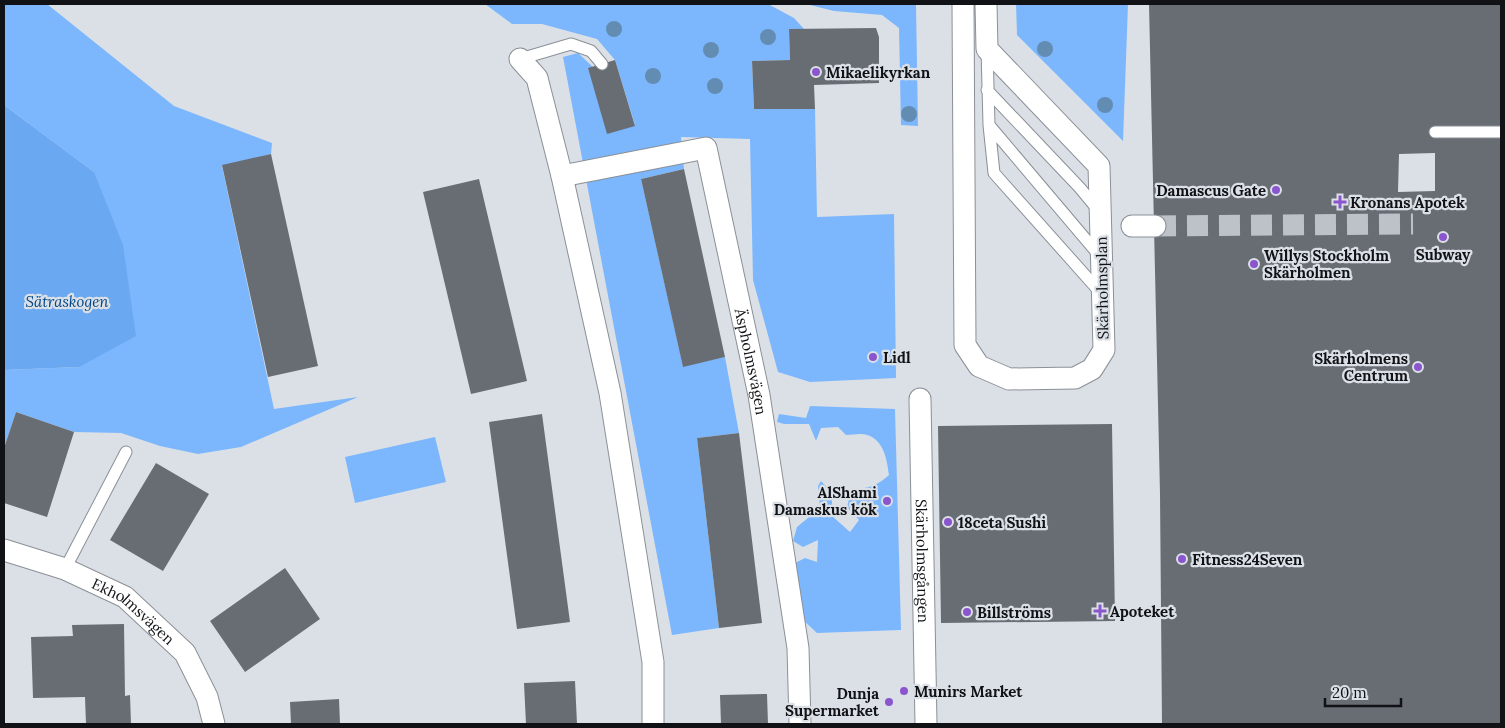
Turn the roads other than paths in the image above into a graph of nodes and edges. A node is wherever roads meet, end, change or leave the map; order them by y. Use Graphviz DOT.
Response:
graph roads {
  1 [pos="963,4"];
  2 [pos="986,4"];
  3 [pos="987,49"];
  4 [pos="520,59"];
  5 [pos="602,64"];
  6 [pos="987,90"];
  7 [pos="988,125"];
  8 [pos="1435,132"];
  9 [pos="1501,132"];
  10 [pos="562,176"];
  11 [pos="1100,212"];
  12 [pos="1132,226"];
  13 [pos="1155,226"];
  14 [pos="1102,258"];
  15 [pos="1103,295"];
  16 [pos="920,399"];
  17 [pos="126,452"];
  18 [pos="4,550"];
  19 [pos="65,569"];
  20 [pos="214,724"];
  21 [pos="653,724"];
  22 [pos="800,724"];
  23 [pos="926,724"];
  1 -- 15 [label="street, Skärholmsplan"];
  2 -- 3 [label="street"];
  3 -- 6 [label="lane"];
  3 -- 11 [label="street, Skärholmsplan"];
  4 -- 5 [label="lane"];
  4 -- 10 [label="street"];
  6 -- 7 [label="lane"];
  6 -- 11 [label="lane"];
  7 -- 14 [label="lane"];
  7 -- 15 [label="lane"];
  8 -- 9 [label="lane"];
  10 -- 21 [label="street"];
  10 -- 22 [label="street, Äspholmsvägen"];
  11 -- 14 [label="street, Skärholmsplan"];
  12 -- 13 [label="street"];
  14 -- 15 [label="street, Skärholmsplan"];
  16 -- 23 [label="street, Skärholmsgången"];
  17 -- 19 [label="lane"];
  18 -- 19 [label="street, Ekholmsvägen"];
  19 -- 20 [label="street, Ekholmsvägen"];
}
